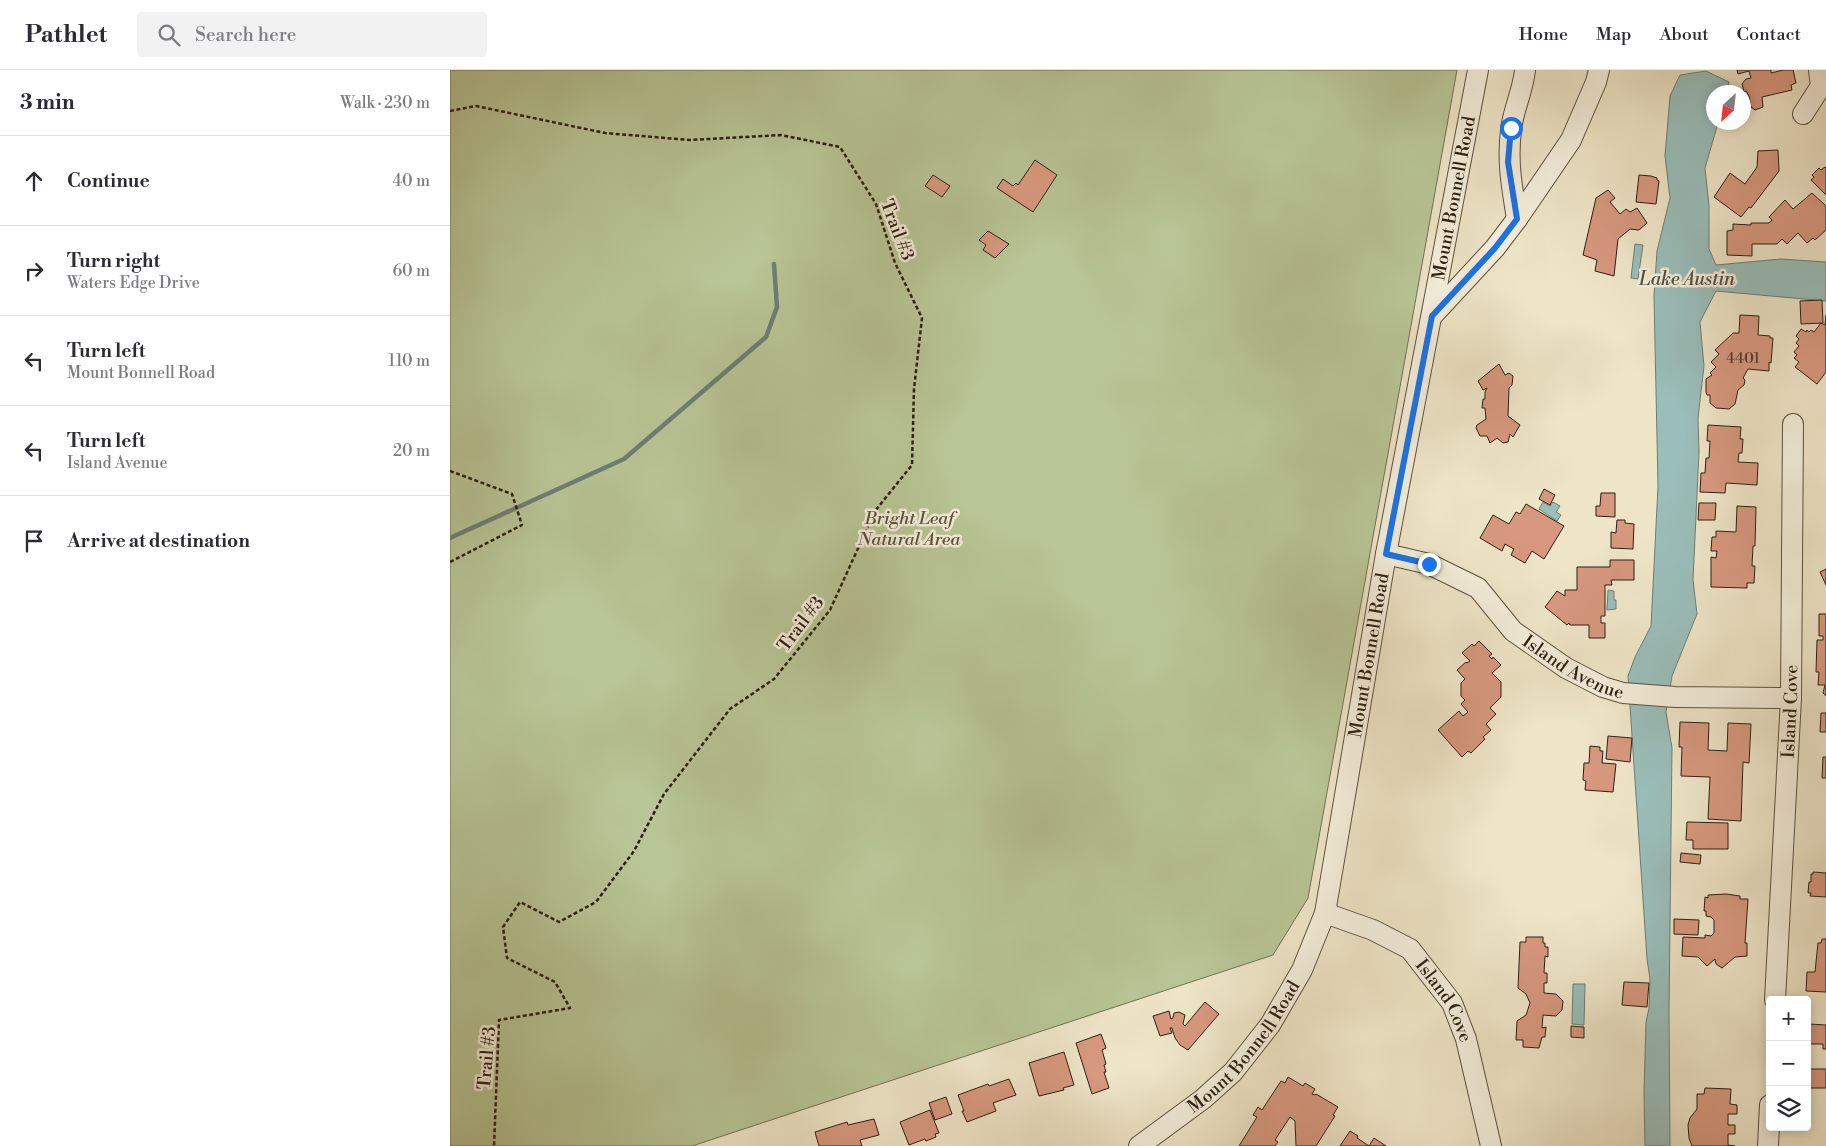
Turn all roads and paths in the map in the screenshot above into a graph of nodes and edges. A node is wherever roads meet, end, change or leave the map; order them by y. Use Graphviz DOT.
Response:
graph roads {
  1 [pos="1478,70"];
  2 [pos="1525,70"];
  3 [pos="1599,70"];
  4 [pos="1819,70"];
  5 [pos="450,111"];
  6 [pos="1803,114"];
  7 [pos="1517,219"];
  8 [pos="1432,316"];
  9 [pos="1793,424"];
  10 [pos="450,471"];
  11 [pos="1386,554"];
  12 [pos="450,562"];
  13 [pos="1791,698"];
  14 [pos="1325,913"];
  15 [pos="1775,996"];
  16 [pos="1769,1131"];
  17 [pos="494,1146"];
  18 [pos="1139,1146"];
  19 [pos="1491,1146"];
  20 [pos="1768,1146"];
  1 -- 8 [label="street, Mount Bonnell Road"];
  2 -- 7 [label="street"];
  3 -- 7 [label="street"];
  4 -- 6 [label="street"];
  5 -- 17 [label="path, Trail #3"];
  7 -- 8 [label="street"];
  8 -- 11 [label="street, Mount Bonnell Road"];
  9 -- 13 [label="street, Island Cove"];
  10 -- 12 [label="path"];
  11 -- 13 [label="street, Island Avenue"];
  11 -- 14 [label="street, Mount Bonnell Road"];
  13 -- 15 [label="street, Island Cove"];
  14 -- 18 [label="street, Mount Bonnell Road"];
  14 -- 19 [label="street, Island Cove"];
  16 -- 20 [label="street"];
}
